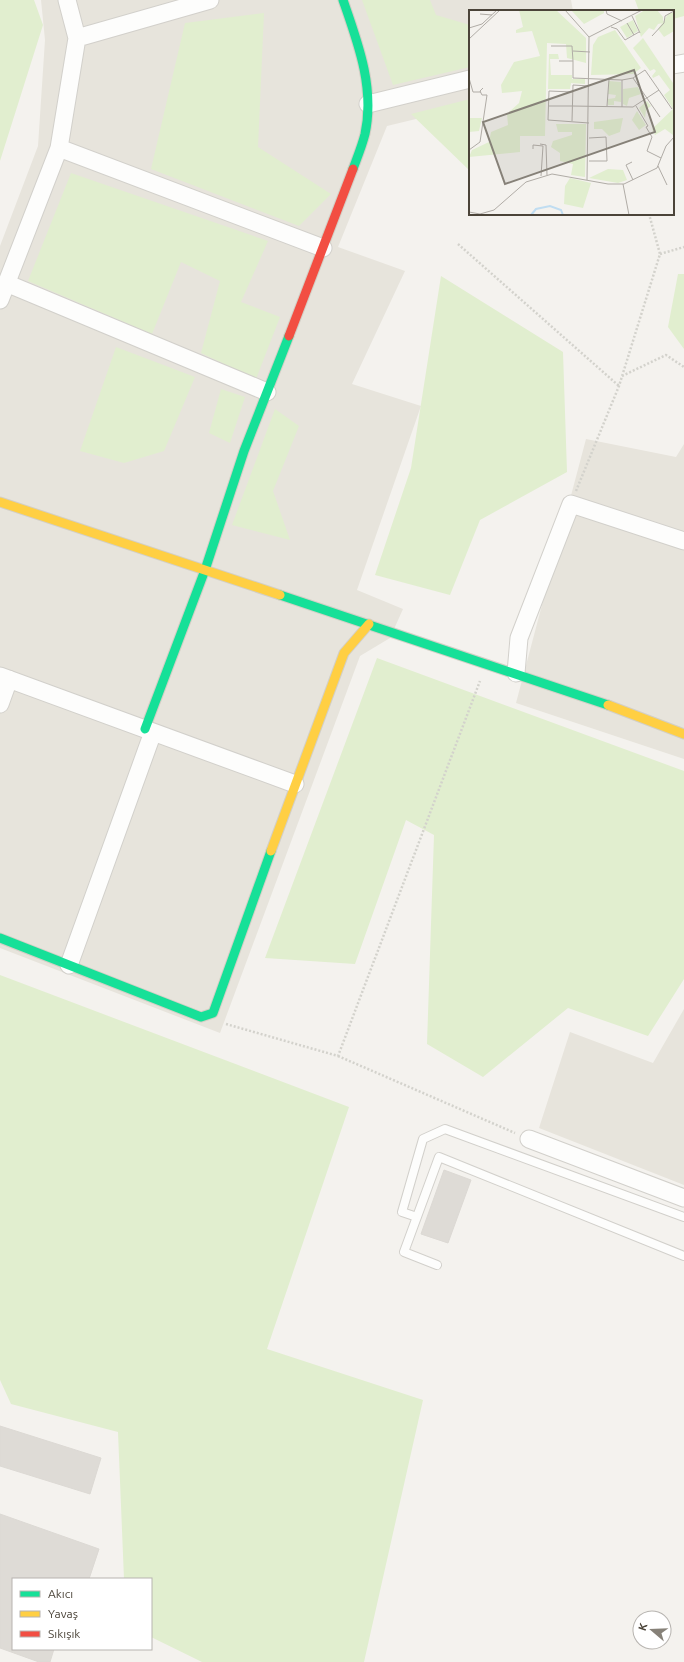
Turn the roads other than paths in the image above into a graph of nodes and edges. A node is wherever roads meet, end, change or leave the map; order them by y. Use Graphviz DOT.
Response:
graph roads {
  1 [pos="67,0"];
  2 [pos="210,0"];
  3 [pos="343,0"];
  4 [pos="77,38"];
  5 [pos="684,63"];
  6 [pos="674,65"];
  7 [pos="469,79"];
  8 [pos="368,104"];
  9 [pos="59,148"];
  10 [pos="323,248"];
  11 [pos="6,283"];
  12 [pos="0,300"];
  13 [pos="266,392"];
  14 [pos="1,504"];
  15 [pos="684,541"];
  16 [pos="204,570"];
  17 [pos="368,624"];
  18 [pos="516,674"];
  19 [pos="5,677"];
  20 [pos="0,704"];
  21 [pos="149,730"];
  22 [pos="684,734"];
  23 [pos="295,784"];
  24 [pos="0,938"];
  25 [pos="69,965"];
  26 [pos="529,1139"];
  27 [pos="684,1198"];
  28 [pos="417,1217"];
  29 [pos="684,1217"];
  30 [pos="684,1256"];
  31 [pos="437,1264"];
  1 -- 4 [label="street"];
  2 -- 4 [label="street"];
  3 -- 8 [label="street"];
  4 -- 9 [label="street"];
  5 -- 6 [label="street"];
  7 -- 8 [label="street"];
  8 -- 10 [label="street"];
  9 -- 10 [label="street"];
  9 -- 11 [label="street"];
  10 -- 13 [label="street"];
  11 -- 12 [label="street"];
  11 -- 13 [label="street"];
  13 -- 16 [label="street"];
  14 -- 16 [label="street"];
  15 -- 18 [label="street"];
  16 -- 17 [label="street"];
  16 -- 21 [label="street"];
  17 -- 18 [label="street"];
  17 -- 23 [label="street"];
  18 -- 22 [label="street"];
  19 -- 20 [label="street"];
  19 -- 21 [label="street"];
  21 -- 23 [label="street"];
  21 -- 25 [label="street"];
  23 -- 25 [label="street"];
  24 -- 25 [label="street"];
  26 -- 27 [label="street"];
  28 -- 29 [label="lane"];
  28 -- 30 [label="lane"];
  28 -- 31 [label="lane"];
}
